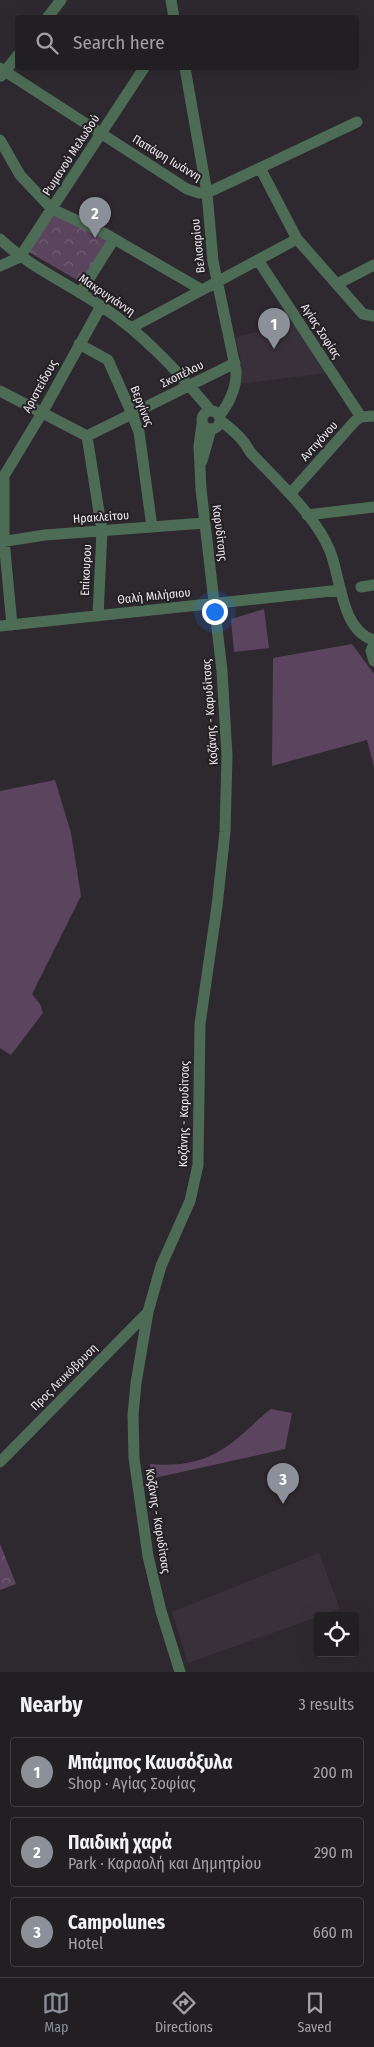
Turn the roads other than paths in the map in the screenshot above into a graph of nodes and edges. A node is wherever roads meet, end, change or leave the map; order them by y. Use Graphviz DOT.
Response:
graph roads {
  1 [pos="61,0"];
  2 [pos="171,0"];
  3 [pos="49,15"];
  4 [pos="174,15"];
  5 [pos="15,58"];
  6 [pos="143,70"];
  7 [pos="186,70"];
  8 [pos="2,72"];
  9 [pos="357,122"];
  10 [pos="101,133"];
  11 [pos="0,140"];
  12 [pos="260,168"];
  13 [pos="207,193"];
  14 [pos="52,209"];
  15 [pos="114,238"];
  16 [pos="0,239"];
  17 [pos="297,239"];
  18 [pos="20,257"];
  19 [pos="258,260"];
  20 [pos="374,265"];
  21 [pos="0,266"];
  22 [pos="216,283"];
  23 [pos="337,284"];
  24 [pos="202,290"];
  25 [pos="80,293"];
  26 [pos="101,306"];
  27 [pos="374,316"];
  28 [pos="132,328"];
  29 [pos="80,344"];
  30 [pos="235,363"];
  31 [pos="189,386"];
  32 [pos="0,391"];
  33 [pos="42,413"];
  34 [pos="132,414"];
  35 [pos="374,416"];
  36 [pos="361,417"];
  37 [pos="212,421"];
  38 [pos="87,436"];
  39 [pos="2,477"];
  40 [pos="290,494"];
  41 [pos="374,507"];
  42 [pos="307,515"];
  43 [pos="204,523"];
  44 [pos="152,527"];
  45 [pos="102,530"];
  46 [pos="2,541"];
  47 [pos="374,585"];
  48 [pos="361,587"];
  49 [pos="341,590"];
  50 [pos="215,603"];
  51 [pos="98,616"];
  52 [pos="12,625"];
  53 [pos="0,626"];
  54 [pos="374,642"];
  55 [pos="374,661"];
  56 [pos="148,1312"];
  57 [pos="0,1462"];
  58 [pos="180,1672"];
  1 -- 3 [label="street"];
  2 -- 4 [label="street"];
  5 -- 8 [label="street"];
  6 -- 10 [label="street, Ρωμανού Μελωδού"];
  7 -- 13 [label="street, Βελισαρίου"];
  8 -- 10 [label="street, Παπάφη Ιωάννη"];
  9 -- 12 [label="street, Παπάφη Ιωάννη"];
  10 -- 13 [label="street, Παπάφη Ιωάννη"];
  10 -- 14 [label="street, Ρωμανού Μελωδού"];
  11 -- 14 [label="street"];
  12 -- 13 [label="street, Παπάφη Ιωάννη"];
  12 -- 17 [label="street"];
  13 -- 22 [label="street, Βελισαρίου"];
  14 -- 15 [label="street"];
  14 -- 18 [label="street, Ρωμανού Μελωδού"];
  15 -- 24 [label="street"];
  15 -- 25 [label="street"];
  16 -- 18 [label="street, Μακρυγιάννη"];
  17 -- 19 [label="street"];
  17 -- 23 [label="street"];
  18 -- 21 [label="street"];
  18 -- 25 [label="street, Μακρυγιάννη"];
  19 -- 22 [label="street"];
  19 -- 36 [label="street, Αγίας Σοφίας"];
  20 -- 23 [label="street"];
  22 -- 24 [label="street"];
  22 -- 30 [label="street, Βελισαρίου"];
  23 -- 27 [label="street"];
  24 -- 28 [label="street"];
  25 -- 26 [label="street, Μακρυγιάννη"];
  26 -- 28 [label="street, Μακρυγιάννη"];
  26 -- 29 [label="street, Αριστείδους"];
  28 -- 31 [label="street, Μακρυγιάννη"];
  29 -- 33 [label="street, Αριστείδους"];
  29 -- 34 [label="street, Βεργίνας"];
  30 -- 31 [label="street, Σκοπέλου"];
  30 -- 37 [label="street, Βελισαρίου"];
  31 -- 34 [label="street, Σκοπέλου"];
  31 -- 37 [label="street, Μακρυγιάννη"];
  32 -- 33 [label="street"];
  33 -- 38 [label="street"];
  33 -- 39 [label="street, Αριστείδους"];
  34 -- 38 [label="street, Σκοπέλου"];
  34 -- 44 [label="street, Βεργίνας"];
  35 -- 36 [label="street"];
  36 -- 40 [label="street, Αντιγόνου"];
  37 -- 40 [label="street, Μακρυγιάννη"];
  37 -- 43 [label="street, Καρυδίτσης"];
  38 -- 45 [label="street, Επίκουρου"];
  39 -- 46 [label="street"];
  40 -- 42 [label="street, Μακρυγιάννη"];
  41 -- 42 [label="street"];
  42 -- 49 [label="street, Μακρυγιάννη"];
  43 -- 44 [label="street, Ηρακλείτου"];
  43 -- 50 [label="street, Καρυδίτσης"];
  44 -- 45 [label="street, Ηρακλείτου"];
  45 -- 46 [label="street, Ηρακλείτου"];
  45 -- 51 [label="street, Επίκουρου"];
  46 -- 52 [label="street"];
  47 -- 48 [label="street"];
  49 -- 50 [label="street, Θαλή Μιλήσιου"];
  49 -- 54 [label="street, Μακρυγιάννη"];
  50 -- 51 [label="street, Θαλή Μιλήσιου"];
  50 -- 56 [label="street, Κοζάνης - Καρυδίτσας"];
  51 -- 52 [label="street, Θαλή Μιλήσιου"];
  52 -- 53 [label="street, Θαλή Μιλήσιου"];
  54 -- 55 [label="street"];
  56 -- 57 [label="street, Προς Λευκόβρυση"];
  56 -- 58 [label="street, Κοζάνης - Καρυδίτσας"];
}
